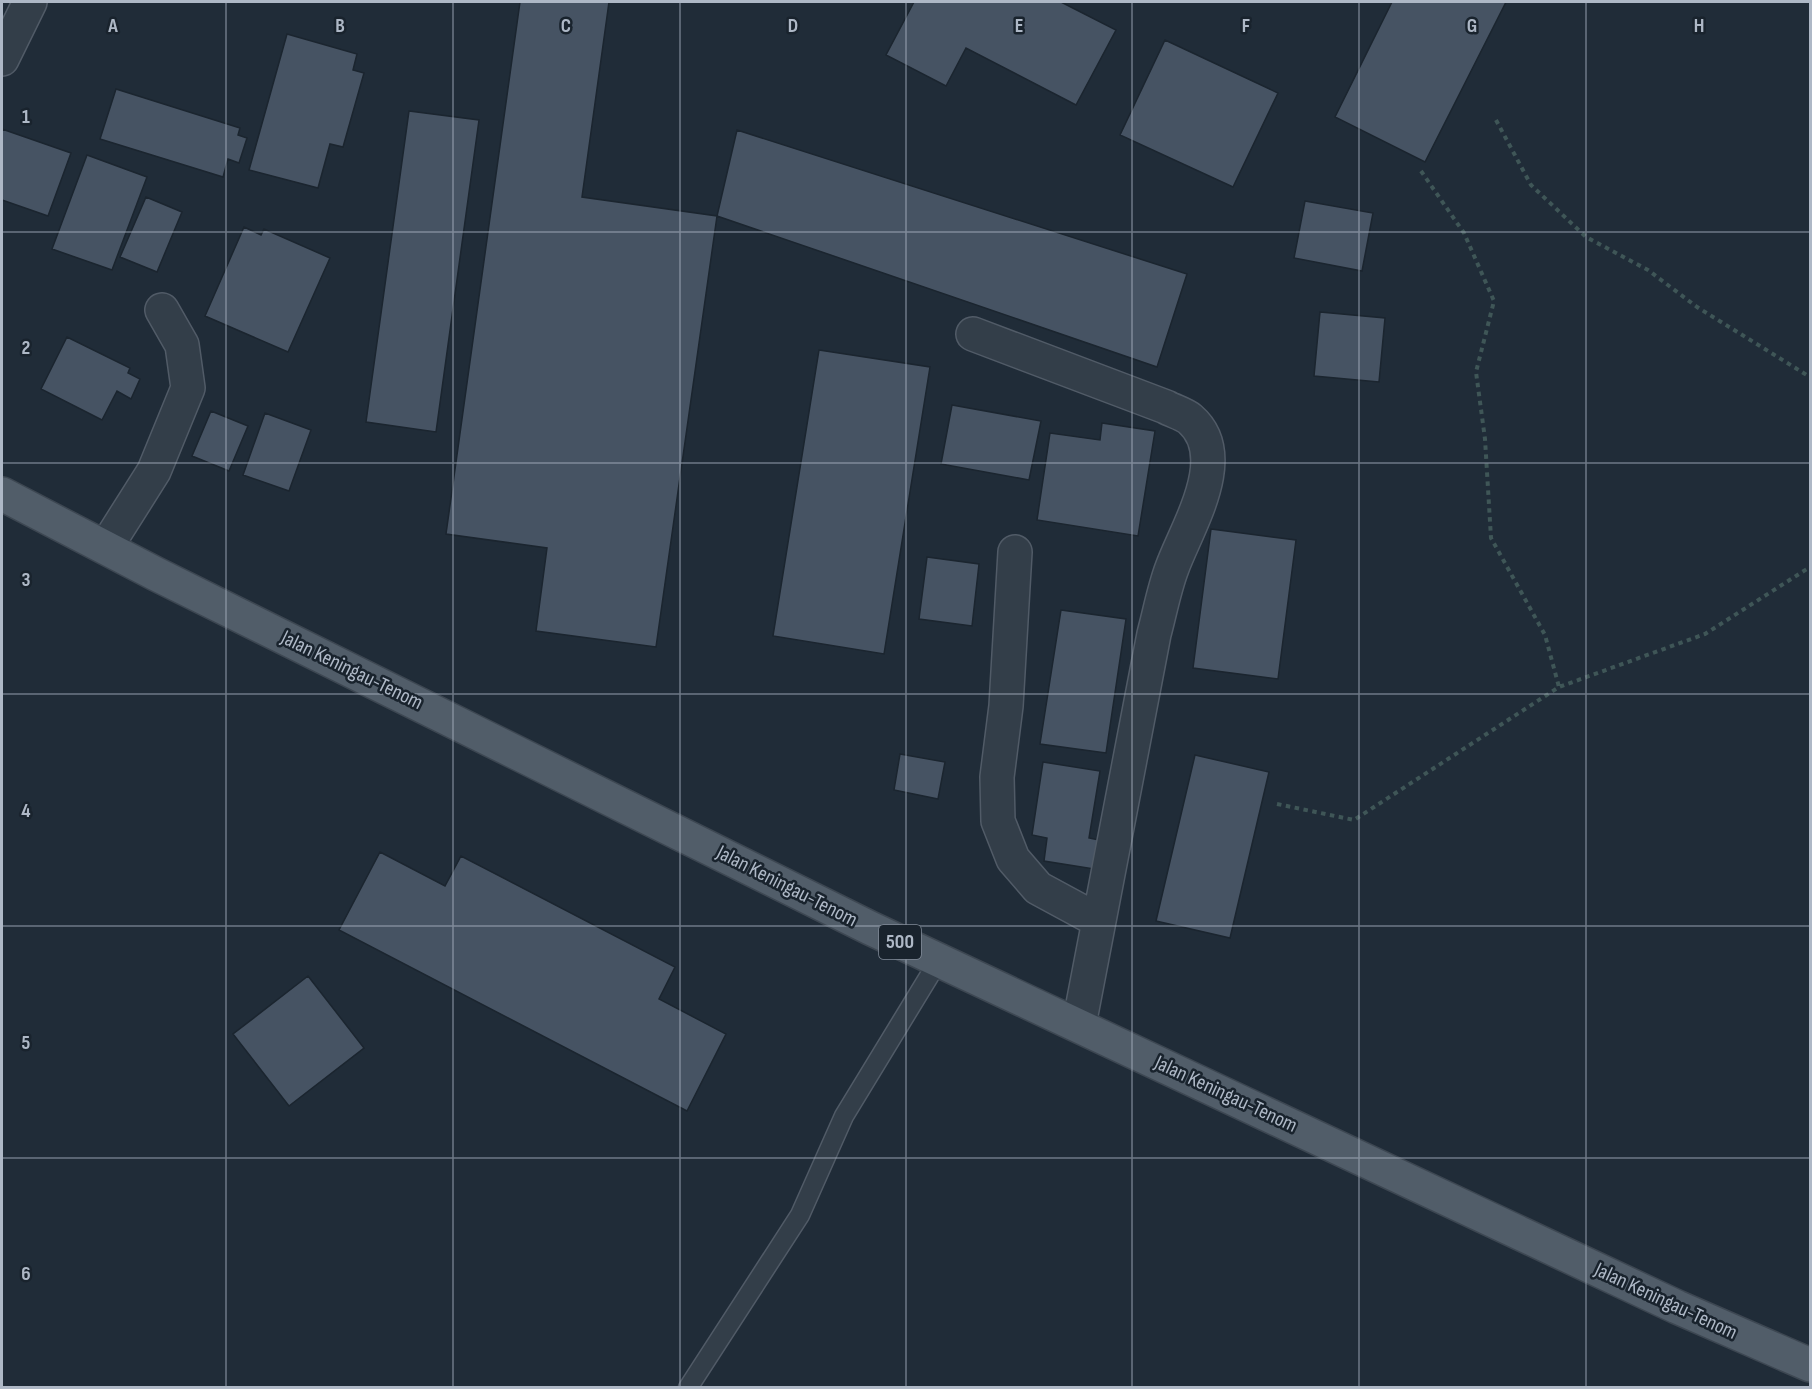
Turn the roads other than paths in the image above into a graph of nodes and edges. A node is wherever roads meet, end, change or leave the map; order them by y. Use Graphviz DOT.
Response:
graph roads {
  1 [pos="30,2"];
  2 [pos="2,59"];
  3 [pos="162,310"];
  4 [pos="973,334"];
  5 [pos="2,494"];
  6 [pos="106,547"];
  7 [pos="1015,552"];
  8 [pos="1099,921"];
  9 [pos="939,960"];
  10 [pos="1079,1025"];
  11 [pos="1810,1365"];
  12 [pos="688,1388"];
  1 -- 2 [label="street"];
  3 -- 6 [label="street"];
  4 -- 8 [label="street"];
  5 -- 6 [label="main road, Jalan Keningau-Tenom / 500"];
  6 -- 9 [label="main road, Jalan Keningau-Tenom / 500"];
  7 -- 8 [label="street"];
  8 -- 10 [label="street"];
  9 -- 10 [label="main road, Jalan Keningau-Tenom / 500"];
  9 -- 12 [label="lane"];
  10 -- 11 [label="main road, Jalan Keningau-Tenom / 500"];
}
